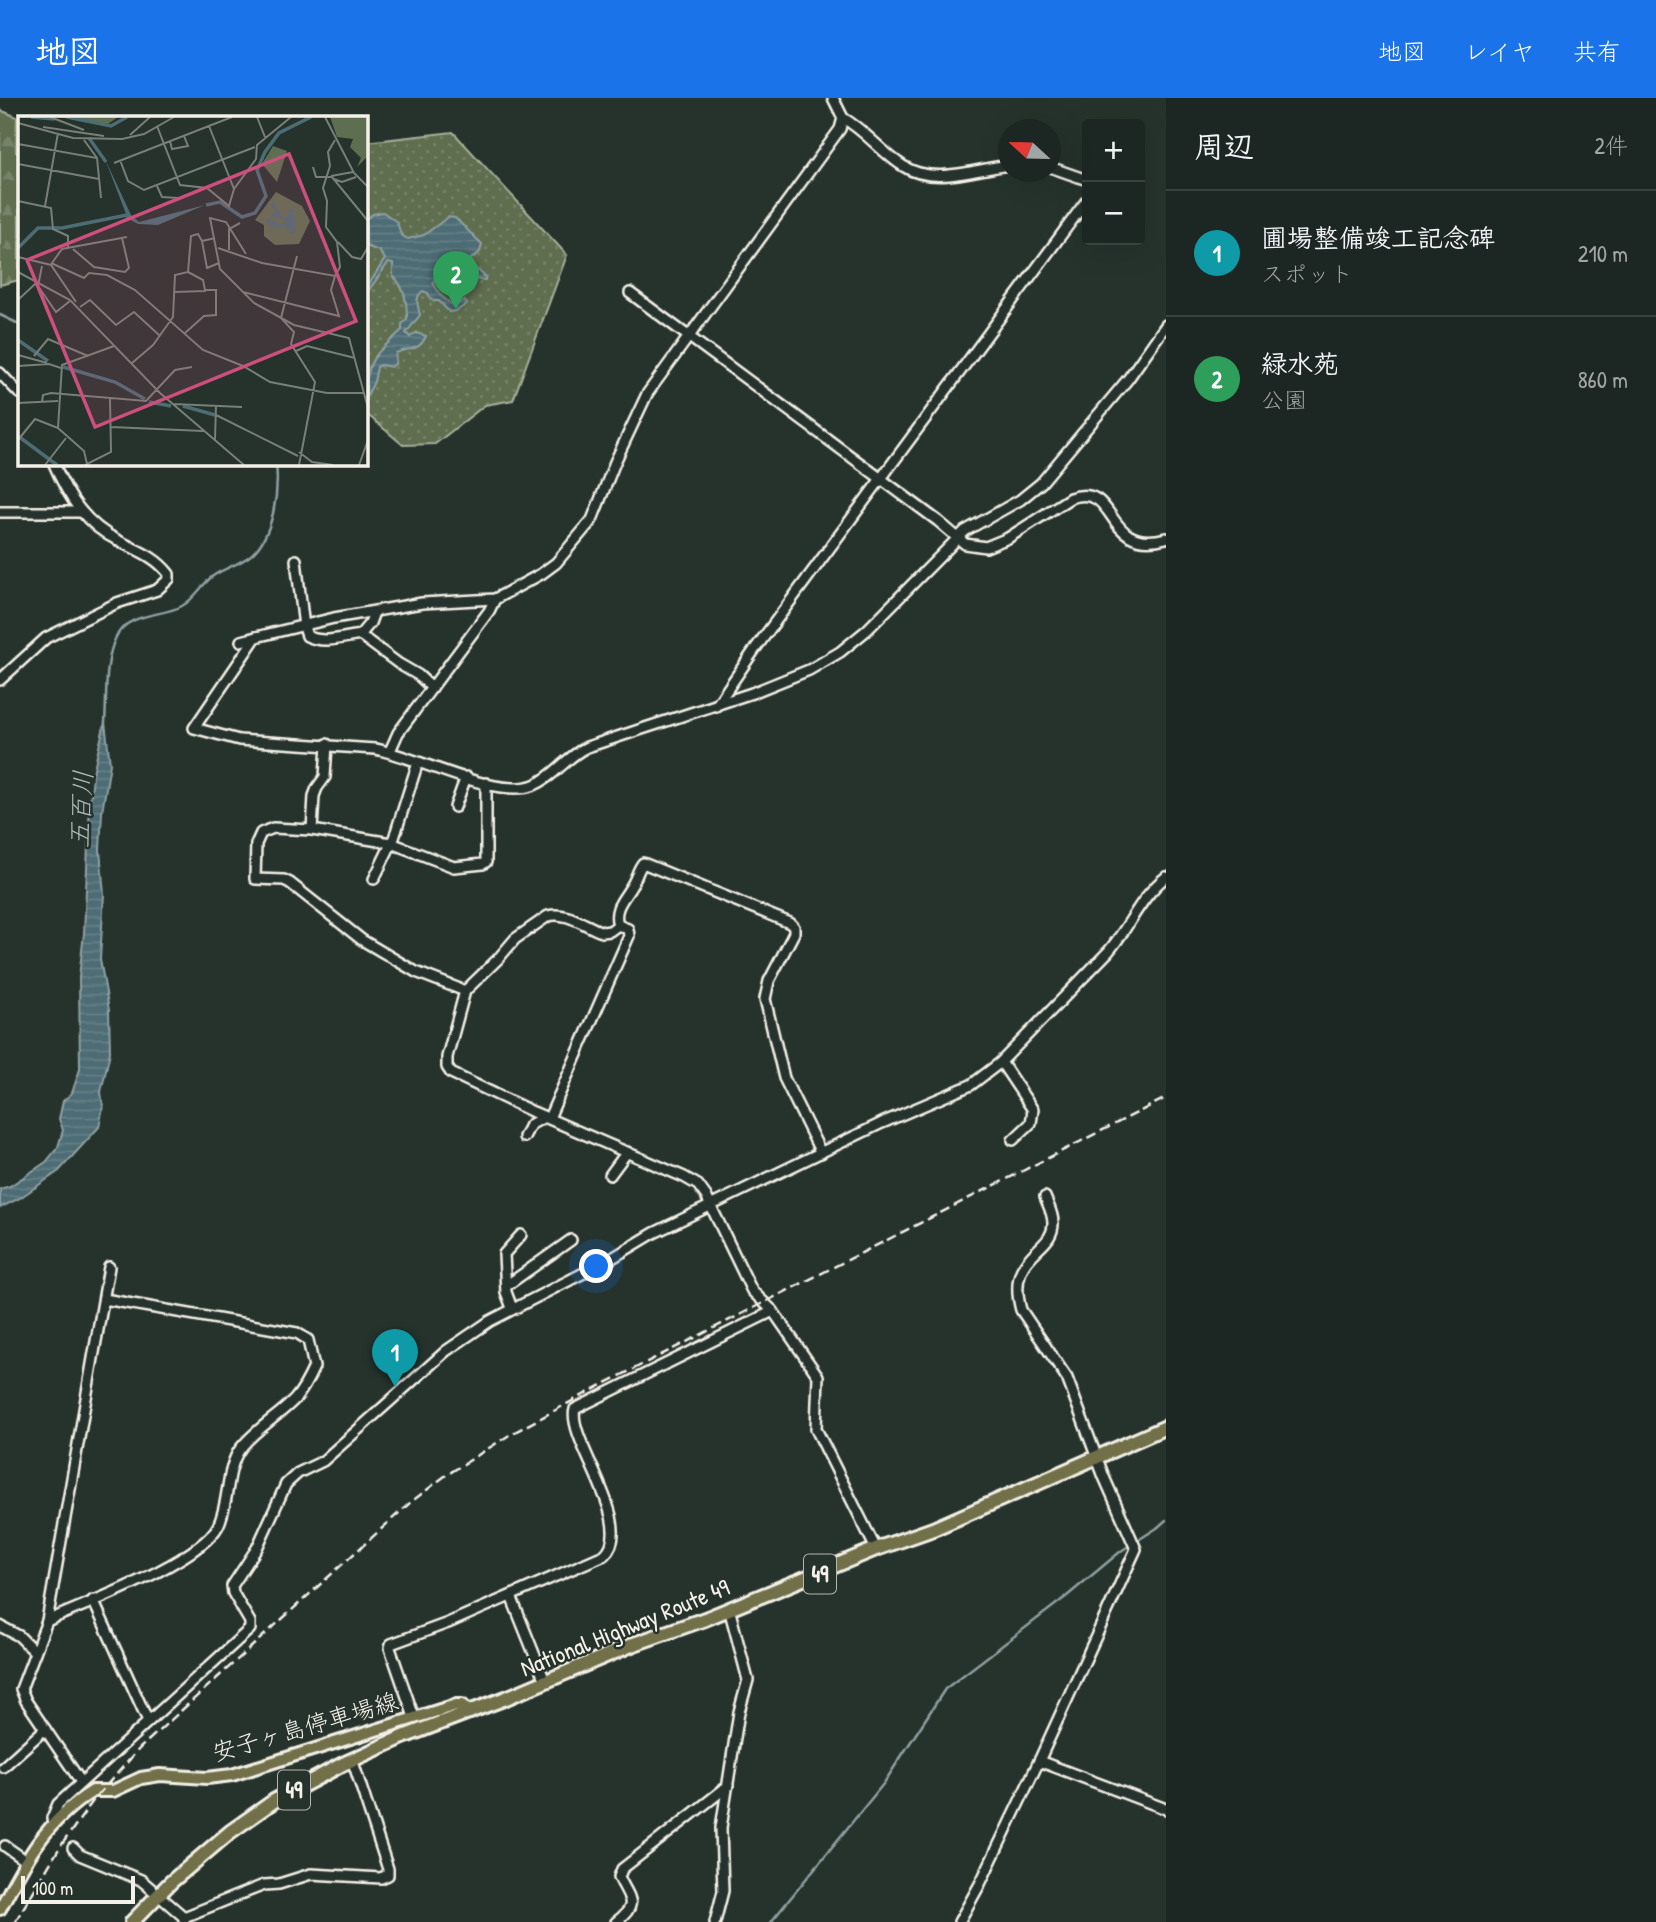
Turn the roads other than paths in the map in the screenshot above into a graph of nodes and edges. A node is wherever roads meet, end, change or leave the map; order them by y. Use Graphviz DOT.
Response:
graph roads {
  1 [pos="833,98"];
  2 [pos="844,118"];
  3 [pos="998,167"];
  4 [pos="1061,171"];
  5 [pos="1082,178"];
  6 [pos="1082,207"];
  7 [pos="630,293"];
  8 [pos="1166,325"];
  9 [pos="689,337"];
  10 [pos="0,373"];
  11 [pos="18,392"];
  12 [pos="55,466"];
  13 [pos="881,480"];
  14 [pos="0,512"];
  15 [pos="81,512"];
  16 [pos="956,538"];
  17 [pos="1166,538"];
  18 [pos="296,561"];
  19 [pos="495,599"];
  20 [pos="374,612"];
  21 [pos="303,627"];
  22 [pos="360,635"];
  23 [pos="256,637"];
  24 [pos="241,641"];
  25 [pos="0,680"];
  26 [pos="432,688"];
  27 [pos="716,706"];
  28 [pos="327,744"];
  29 [pos="390,751"];
  30 [pos="418,762"];
  31 [pos="466,777"];
  32 [pos="486,783"];
  33 [pos="455,807"];
  34 [pos="312,830"];
  35 [pos="391,843"];
  36 [pos="1166,877"];
  37 [pos="374,879"];
  38 [pos="618,925"];
  39 [pos="465,991"];
  40 [pos="1001,1062"];
  41 [pos="547,1117"];
  42 [pos="524,1137"];
  43 [pos="1013,1140"];
  44 [pos="627,1152"];
  45 [pos="821,1153"];
  46 [pos="610,1175"];
  47 [pos="1045,1197"];
  48 [pos="711,1206"];
  49 [pos="521,1235"];
  50 [pos="571,1240"];
  51 [pos="109,1267"];
  52 [pos="506,1286"];
  53 [pos="104,1299"];
  54 [pos="512,1308"];
  55 [pos="773,1311"];
  56 [pos="1166,1427"];
  57 [pos="1097,1458"];
  58 [pos="876,1549"];
  59 [pos="511,1595"];
  60 [pos="93,1600"];
  61 [pos="729,1608"];
  62 [pos="47,1621"];
  63 [pos="0,1626"];
  64 [pos="36,1652"];
  65 [pos="545,1681"];
  66 [pos="470,1713"];
  67 [pos="414,1717"];
  68 [pos="148,1721"];
  69 [pos="45,1729"];
  70 [pos="352,1759"];
  71 [pos="1039,1761"];
  72 [pos="3,1767"];
  73 [pos="82,1782"];
  74 [pos="728,1786"];
  75 [pos="1166,1809"];
  76 [pos="53,1825"];
  77 [pos="5,1846"];
  78 [pos="73,1847"];
  79 [pos="25,1860"];
  80 [pos="158,1896"];
  81 [pos="0,1909"];
  82 [pos="184,1919"];
  83 [pos="132,1922"];
  84 [pos="615,1922"];
  85 [pos="715,1922"];
  86 [pos="959,1922"];
  1 -- 2 [label="street"];
  2 -- 3 [label="street"];
  2 -- 9 [label="street"];
  4 -- 5 [label="street"];
  6 -- 13 [label="street"];
  7 -- 9 [label="street"];
  8 -- 16 [label="street"];
  9 -- 13 [label="street"];
  9 -- 19 [label="street"];
  10 -- 11 [label="street"];
  12 -- 15 [label="street"];
  13 -- 16 [label="street"];
  13 -- 27 [label="street"];
  14 -- 15 [label="street"];
  15 -- 25 [label="street"];
  16 -- 17 [label="street"];
  16 -- 27 [label="street"];
  18 -- 21 [label="street"];
  19 -- 20 [label="street"];
  19 -- 26 [label="street"];
  20 -- 21 [label="street"];
  20 -- 22 [label="street"];
  21 -- 22 [label="street"];
  21 -- 23 [label="street"];
  22 -- 26 [label="street"];
  23 -- 24 [label="street"];
  23 -- 28 [label="street"];
  26 -- 29 [label="street"];
  27 -- 32 [label="street"];
  28 -- 29 [label="street"];
  28 -- 34 [label="street"];
  29 -- 30 [label="street"];
  30 -- 31 [label="street"];
  30 -- 35 [label="street"];
  31 -- 32 [label="street"];
  31 -- 33 [label="street"];
  32 -- 35 [label="street"];
  34 -- 35 [label="street"];
  34 -- 39 [label="street"];
  35 -- 37 [label="street"];
  36 -- 40 [label="street"];
  38 -- 39 [label="street"];
  38 -- 41 [label="street"];
  38 -- 45 [label="street"];
  39 -- 41 [label="street"];
  40 -- 43 [label="street"];
  40 -- 45 [label="street"];
  41 -- 42 [label="street"];
  41 -- 44 [label="street"];
  44 -- 46 [label="street"];
  44 -- 48 [label="street"];
  45 -- 48 [label="street"];
  47 -- 57 [label="street"];
  48 -- 54 [label="street"];
  48 -- 55 [label="street"];
  49 -- 52 [label="street"];
  50 -- 52 [label="street"];
  51 -- 53 [label="street"];
  52 -- 54 [label="street"];
  53 -- 60 [label="street"];
  53 -- 62 [label="street"];
  54 -- 68 [label="street"];
  55 -- 58 [label="street"];
  55 -- 59 [label="street"];
  56 -- 57 [label="highway, National Highway Route 49 / 49"];
  57 -- 58 [label="highway, National Highway Route 49 / 49"];
  57 -- 71 [label="street"];
  58 -- 61 [label="highway, National Highway Route 49 / 49"];
  59 -- 65 [label="street"];
  59 -- 67 [label="street"];
  60 -- 62 [label="street"];
  60 -- 68 [label="street"];
  61 -- 65 [label="highway, National Highway Route 49 / 49"];
  61 -- 74 [label="street"];
  62 -- 64 [label="street"];
  63 -- 64 [label="street"];
  64 -- 69 [label="street"];
  65 -- 66 [label="highway, National Highway Route 49 / 49"];
  66 -- 67 [label="main road, 安子ヶ島停車場線"];
  66 -- 70 [label="highway, National Highway Route 49 / 49"];
  67 -- 76 [label="main road, 安子ヶ島停車場線"];
  68 -- 73 [label="street"];
  69 -- 72 [label="street"];
  69 -- 73 [label="street"];
  70 -- 80 [label="highway, National Highway Route 49 / 49"];
  70 -- 82 [label="street"];
  71 -- 75 [label="street"];
  71 -- 86 [label="street"];
  73 -- 76 [label="street"];
  74 -- 84 [label="street"];
  74 -- 85 [label="street"];
  76 -- 79 [label="main road, 安子ヶ島停車場線"];
  77 -- 79 [label="street"];
  78 -- 80 [label="street"];
  79 -- 81 [label="main road, 安子ヶ島停車場線"];
  80 -- 82 [label="street"];
  80 -- 83 [label="highway, National Highway Route 49 / 49"];
}
